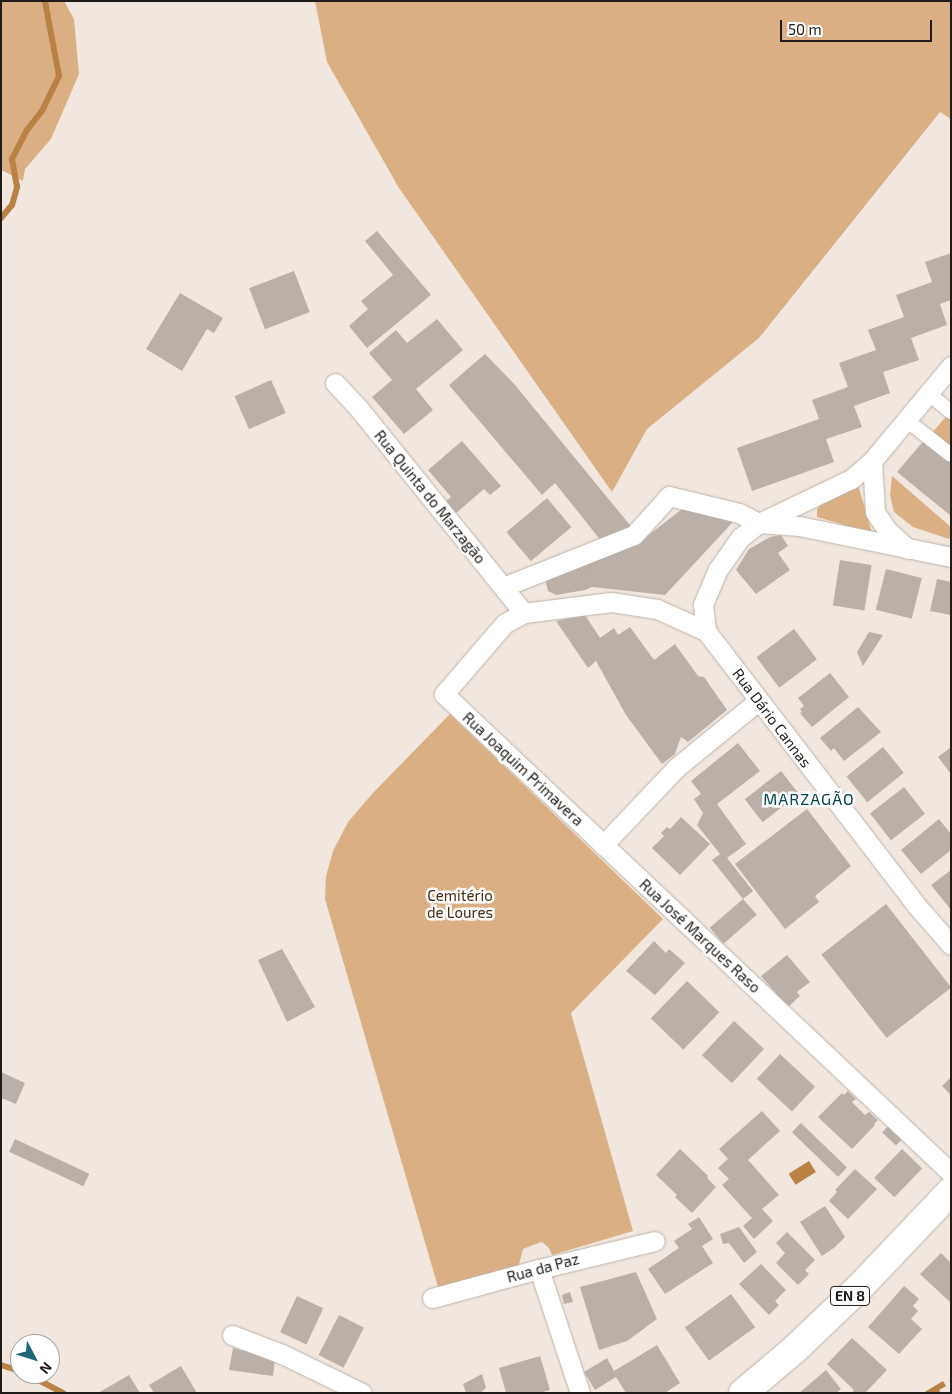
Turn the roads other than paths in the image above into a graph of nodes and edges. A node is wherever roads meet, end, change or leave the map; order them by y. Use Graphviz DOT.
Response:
graph roads {
  1 [pos="951,366"];
  2 [pos="335,383"];
  3 [pos="927,392"];
  4 [pos="951,412"];
  5 [pos="906,419"];
  6 [pos="951,455"];
  7 [pos="872,462"];
  8 [pos="759,522"];
  9 [pos="909,550"];
  10 [pos="951,557"];
  11 [pos="503,587"];
  12 [pos="524,613"];
  13 [pos="706,631"];
  14 [pos="444,694"];
  15 [pos="758,701"];
  16 [pos="603,845"];
  17 [pos="951,945"];
  18 [pos="951,1173"];
  19 [pos="951,1191"];
  20 [pos="655,1240"];
  21 [pos="539,1268"];
  22 [pos="432,1298"];
  23 [pos="232,1335"];
  24 [pos="362,1393"];
  25 [pos="580,1393"];
  26 [pos="742,1393"];
  1 -- 3 [label="street"];
  2 -- 11 [label="street, Rua Quinta do Marzagão"];
  3 -- 4 [label="street"];
  3 -- 5 [label="street"];
  5 -- 6 [label="street"];
  5 -- 7 [label="street"];
  7 -- 8 [label="street"];
  7 -- 9 [label="street"];
  8 -- 9 [label="street"];
  8 -- 11 [label="street"];
  8 -- 13 [label="street"];
  9 -- 10 [label="street"];
  11 -- 12 [label="street, Rua Quinta do Marzagão"];
  12 -- 13 [label="street, Rua Dário Cannas"];
  12 -- 14 [label="street, Rua Dário Cannas"];
  13 -- 15 [label="street, Rua Dário Cannas"];
  14 -- 16 [label="street, Rua Joaquim Primavera"];
  15 -- 16 [label="street"];
  15 -- 17 [label="street, Rua Dário Cannas"];
  16 -- 18 [label="street, Rua José Marques Raso"];
  19 -- 26 [label="main road, EN 8"];
  20 -- 21 [label="street, Rua da Paz"];
  21 -- 22 [label="street, Rua da Paz"];
  21 -- 25 [label="street"];
  23 -- 24 [label="street"];
}
